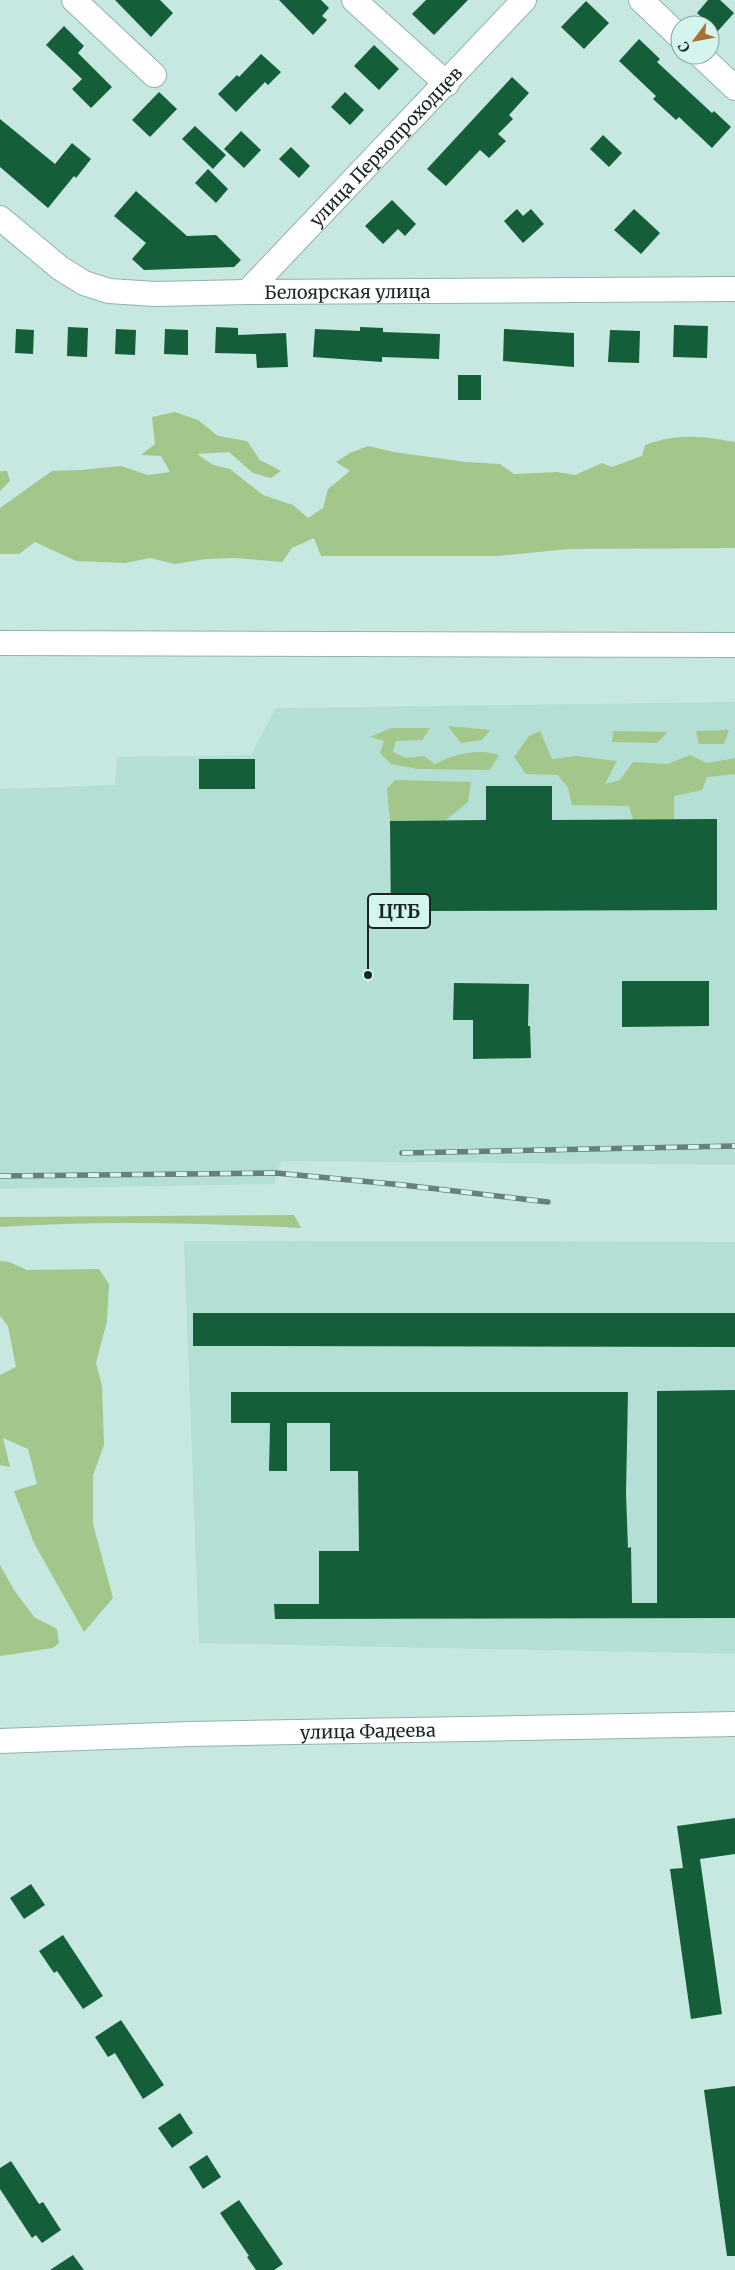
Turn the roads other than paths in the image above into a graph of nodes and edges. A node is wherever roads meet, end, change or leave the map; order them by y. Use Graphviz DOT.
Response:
graph roads {
  1 [pos="74,0"];
  2 [pos="354,0"];
  3 [pos="524,0"];
  4 [pos="641,0"];
  5 [pos="670,28"];
  6 [pos="711,65"];
  7 [pos="154,76"];
  8 [pos="447,84"];
  9 [pos="735,88"];
  10 [pos="0,218"];
  11 [pos="727,289"];
  12 [pos="247,292"];
  13 [pos="0,643"];
  14 [pos="735,644"];
  15 [pos="735,1724"];
  16 [pos="0,1741"];
  1 -- 7 [label="street"];
  2 -- 8 [label="street"];
  3 -- 8 [label="street, улица Первопроходцев"];
  4 -- 5 [label="street"];
  6 -- 9 [label="street"];
  8 -- 12 [label="street, улица Первопроходцев"];
  10 -- 12 [label="street, Белоярская улица"];
  11 -- 12 [label="street, Белоярская улица"];
  13 -- 14 [label="street"];
  15 -- 16 [label="street, улица Фадеева"];
}
